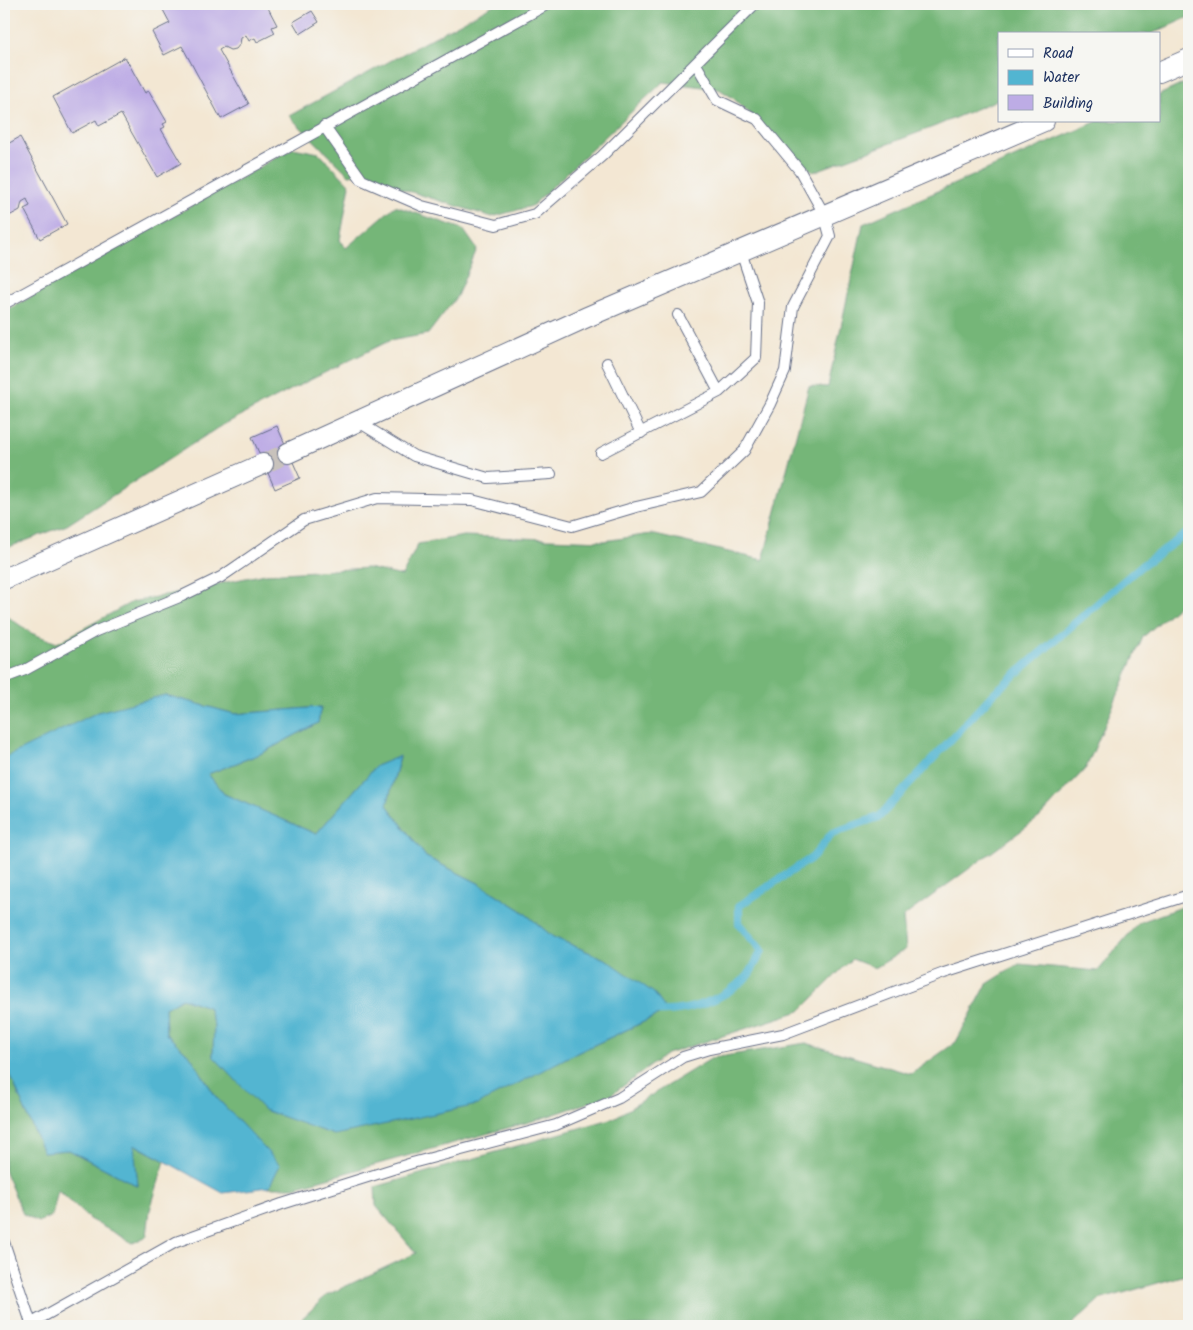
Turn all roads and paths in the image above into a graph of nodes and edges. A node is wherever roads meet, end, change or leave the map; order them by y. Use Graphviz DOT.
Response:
graph roads {
  1 [pos="548,4"];
  2 [pos="755,4"];
  3 [pos="1189,60"];
  4 [pos="696,64"];
  5 [pos="1160,72"];
  6 [pos="1042,122"];
  7 [pos="324,126"];
  8 [pos="824,214"];
  9 [pos="741,252"];
  10 [pos="4,304"];
  11 [pos="678,315"];
  12 [pos="607,363"];
  13 [pos="719,392"];
  14 [pos="357,421"];
  15 [pos="641,433"];
  16 [pos="288,453"];
  17 [pos="601,453"];
  18 [pos="263,464"];
  19 [pos="551,474"];
  20 [pos="4,579"];
  21 [pos="4,678"];
  22 [pos="1189,895"];
  23 [pos="4,1242"];
  24 [pos="31,1325"];
  1 -- 7 [label="lane"];
  2 -- 4 [label="lane"];
  3 -- 5 [label="street"];
  4 -- 7 [label="lane"];
  4 -- 8 [label="lane"];
  6 -- 8 [label="street"];
  7 -- 10 [label="lane"];
  8 -- 9 [label="street"];
  8 -- 21 [label="lane"];
  9 -- 13 [label="lane"];
  9 -- 14 [label="street"];
  11 -- 13 [label="lane"];
  12 -- 15 [label="lane"];
  13 -- 15 [label="lane"];
  14 -- 16 [label="street"];
  14 -- 19 [label="lane"];
  15 -- 17 [label="lane"];
  18 -- 20 [label="street"];
  22 -- 24 [label="lane"];
  23 -- 24 [label="lane"];
}
